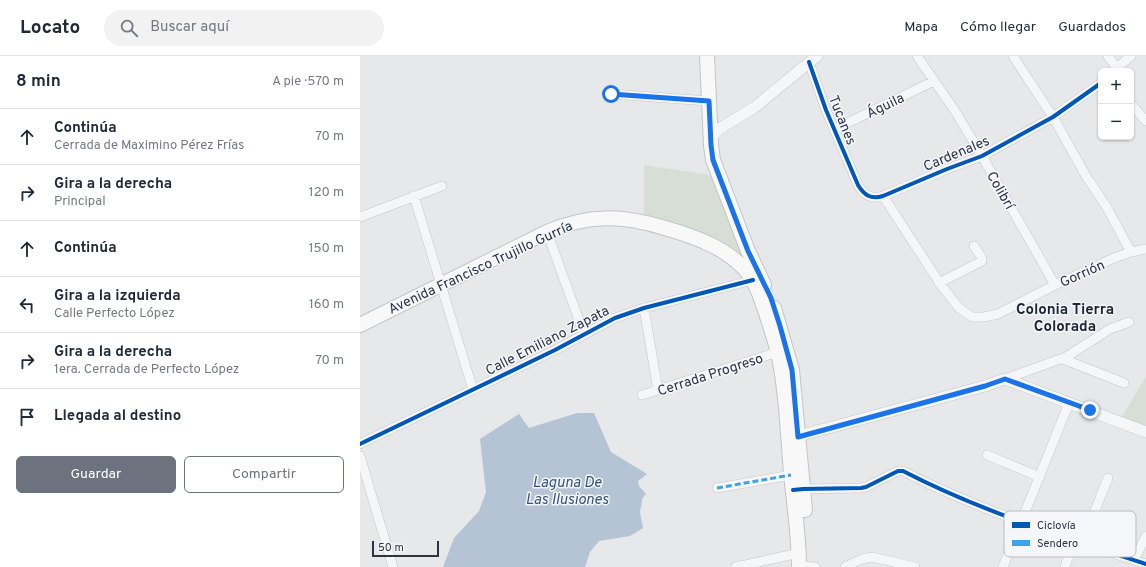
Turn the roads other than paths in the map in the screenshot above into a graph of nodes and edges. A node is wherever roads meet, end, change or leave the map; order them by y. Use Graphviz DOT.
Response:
graph roads {
  1 [pos="707,56"];
  2 [pos="917,56"];
  3 [pos="1013,56"];
  4 [pos="1108,56"];
  5 [pos="1131,56"];
  6 [pos="813,59"];
  7 [pos="1114,68"];
  8 [pos="1116,68"];
  9 [pos="934,81"];
  10 [pos="1098,84"];
  11 [pos="611,94"];
  12 [pos="709,101"];
  13 [pos="1134,107"];
  14 [pos="1053,117"];
  15 [pos="1146,121"];
  16 [pos="835,129"];
  17 [pos="711,138"];
  18 [pos="982,156"];
  19 [pos="858,185"];
  20 [pos="442,186"];
  21 [pos="414,196"];
  22 [pos="883,196"];
  23 [pos="360,217"];
  24 [pos="547,232"];
  25 [pos="974,246"];
  26 [pos="1146,249"];
  27 [pos="748,251"];
  28 [pos="1131,252"];
  29 [pos="733,259"];
  30 [pos="753,280"];
  31 [pos="939,283"];
  32 [pos="440,285"];
  33 [pos="1055,285"];
  34 [pos="644,308"];
  35 [pos="1129,322"];
  36 [pos="360,325"];
  37 [pos="584,334"];
  38 [pos="778,352"];
  39 [pos="1062,359"];
  40 [pos="1005,379"];
  41 [pos="1124,383"];
  42 [pos="473,390"];
  43 [pos="658,390"];
  44 [pos="642,395"];
  45 [pos="1069,403"];
  46 [pos="1146,432"];
  47 [pos="793,438"];
  48 [pos="360,444"];
  49 [pos="988,455"];
  50 [pos="360,456"];
  51 [pos="791,475"];
  52 [pos="1040,477"];
  53 [pos="1108,478"];
  54 [pos="717,488"];
  55 [pos="798,490"];
  56 [pos="1027,511"];
  57 [pos="1092,511"];
  58 [pos="1004,516"];
  59 [pos="1146,536"];
  60 [pos="1136,556"];
  61 [pos="1007,557"];
  62 [pos="1070,557"];
  63 [pos="1125,557"];
  64 [pos="1136,557"];
  65 [pos="1134,560"];
  66 [pos="802,564"];
  67 [pos="1146,564"];
  68 [pos="393,567"];
  69 [pos="736,567"];
  70 [pos="815,567"];
  71 [pos="845,567"];
  72 [pos="915,567"];
  73 [pos="1003,567"];
  74 [pos="1065,567"];
  1 -- 12 [label="main road"];
  2 -- 9 [label="street, Colibrí"];
  3 -- 14 [label="street"];
  4 -- 7 [label="street"];
  5 -- 8 [label="street"];
  6 -- 16 [label="street, Tucanes"];
  6 -- 17 [label="street"];
  9 -- 16 [label="street, Águila"];
  9 -- 18 [label="street, Colibrí"];
  10 -- 14 [label="street, Cardenales"];
  11 -- 12 [label="street"];
  12 -- 17 [label="main road"];
  13 -- 15 [label="street"];
  14 -- 18 [label="street, Cardenales"];
  14 -- 28 [label="street"];
  16 -- 19 [label="street, Tucanes"];
  17 -- 27 [label="main road"];
  18 -- 22 [label="street, Cardenales"];
  18 -- 33 [label="street, Colibrí"];
  19 -- 22 [label="street, Cardenales"];
  20 -- 21 [label="street"];
  21 -- 23 [label="street"];
  21 -- 32 [label="street"];
  22 -- 31 [label="street, Gorrión"];
  24 -- 29 [label="main road, Avenida Francisco Trujillo Gurría"];
  24 -- 32 [label="main road, Avenida Francisco Trujillo Gurría"];
  24 -- 37 [label="street"];
  25 -- 31 [label="street"];
  26 -- 28 [label="street, Gorrión"];
  27 -- 29 [label="main road"];
  27 -- 47 [label="main road"];
  28 -- 33 [label="street, Gorrión"];
  29 -- 30 [label="main road, Avenida Francisco Trujillo Gurría"];
  30 -- 34 [label="street, Calle Emiliano Zapata"];
  30 -- 38 [label="main road"];
  31 -- 33 [label="street, Gorrión"];
  32 -- 36 [label="main road, Avenida Francisco Trujillo Gurría"];
  32 -- 42 [label="street"];
  34 -- 37 [label="street, Calle Emiliano Zapata"];
  34 -- 43 [label="street"];
  35 -- 39 [label="street"];
  37 -- 42 [label="street, Calle Emiliano Zapata"];
  38 -- 43 [label="street, Cerrada Progreso"];
  38 -- 47 [label="main road"];
  39 -- 40 [label="street"];
  39 -- 41 [label="street"];
  40 -- 45 [label="street"];
  40 -- 47 [label="street"];
  42 -- 48 [label="street, Calle Emiliano Zapata"];
  43 -- 44 [label="street, Cerrada Progreso"];
  45 -- 46 [label="street"];
  45 -- 52 [label="street"];
  47 -- 51 [label="main road"];
  47 -- 55 [label="main road"];
  49 -- 52 [label="street"];
  50 -- 68 [label="street"];
  51 -- 54 [label="street"];
  51 -- 55 [label="main road"];
  52 -- 56 [label="street"];
  53 -- 57 [label="street"];
  55 -- 58 [label="street"];
  55 -- 66 [label="main road"];
  59 -- 60 [label="street"];
  61 -- 73 [label="street"];
  62 -- 74 [label="street"];
  63 -- 65 [label="street"];
  64 -- 65 [label="street"];
  65 -- 67 [label="street"];
  66 -- 69 [label="street"];
  66 -- 70 [label="street"];
  71 -- 72 [label="street"];
}
